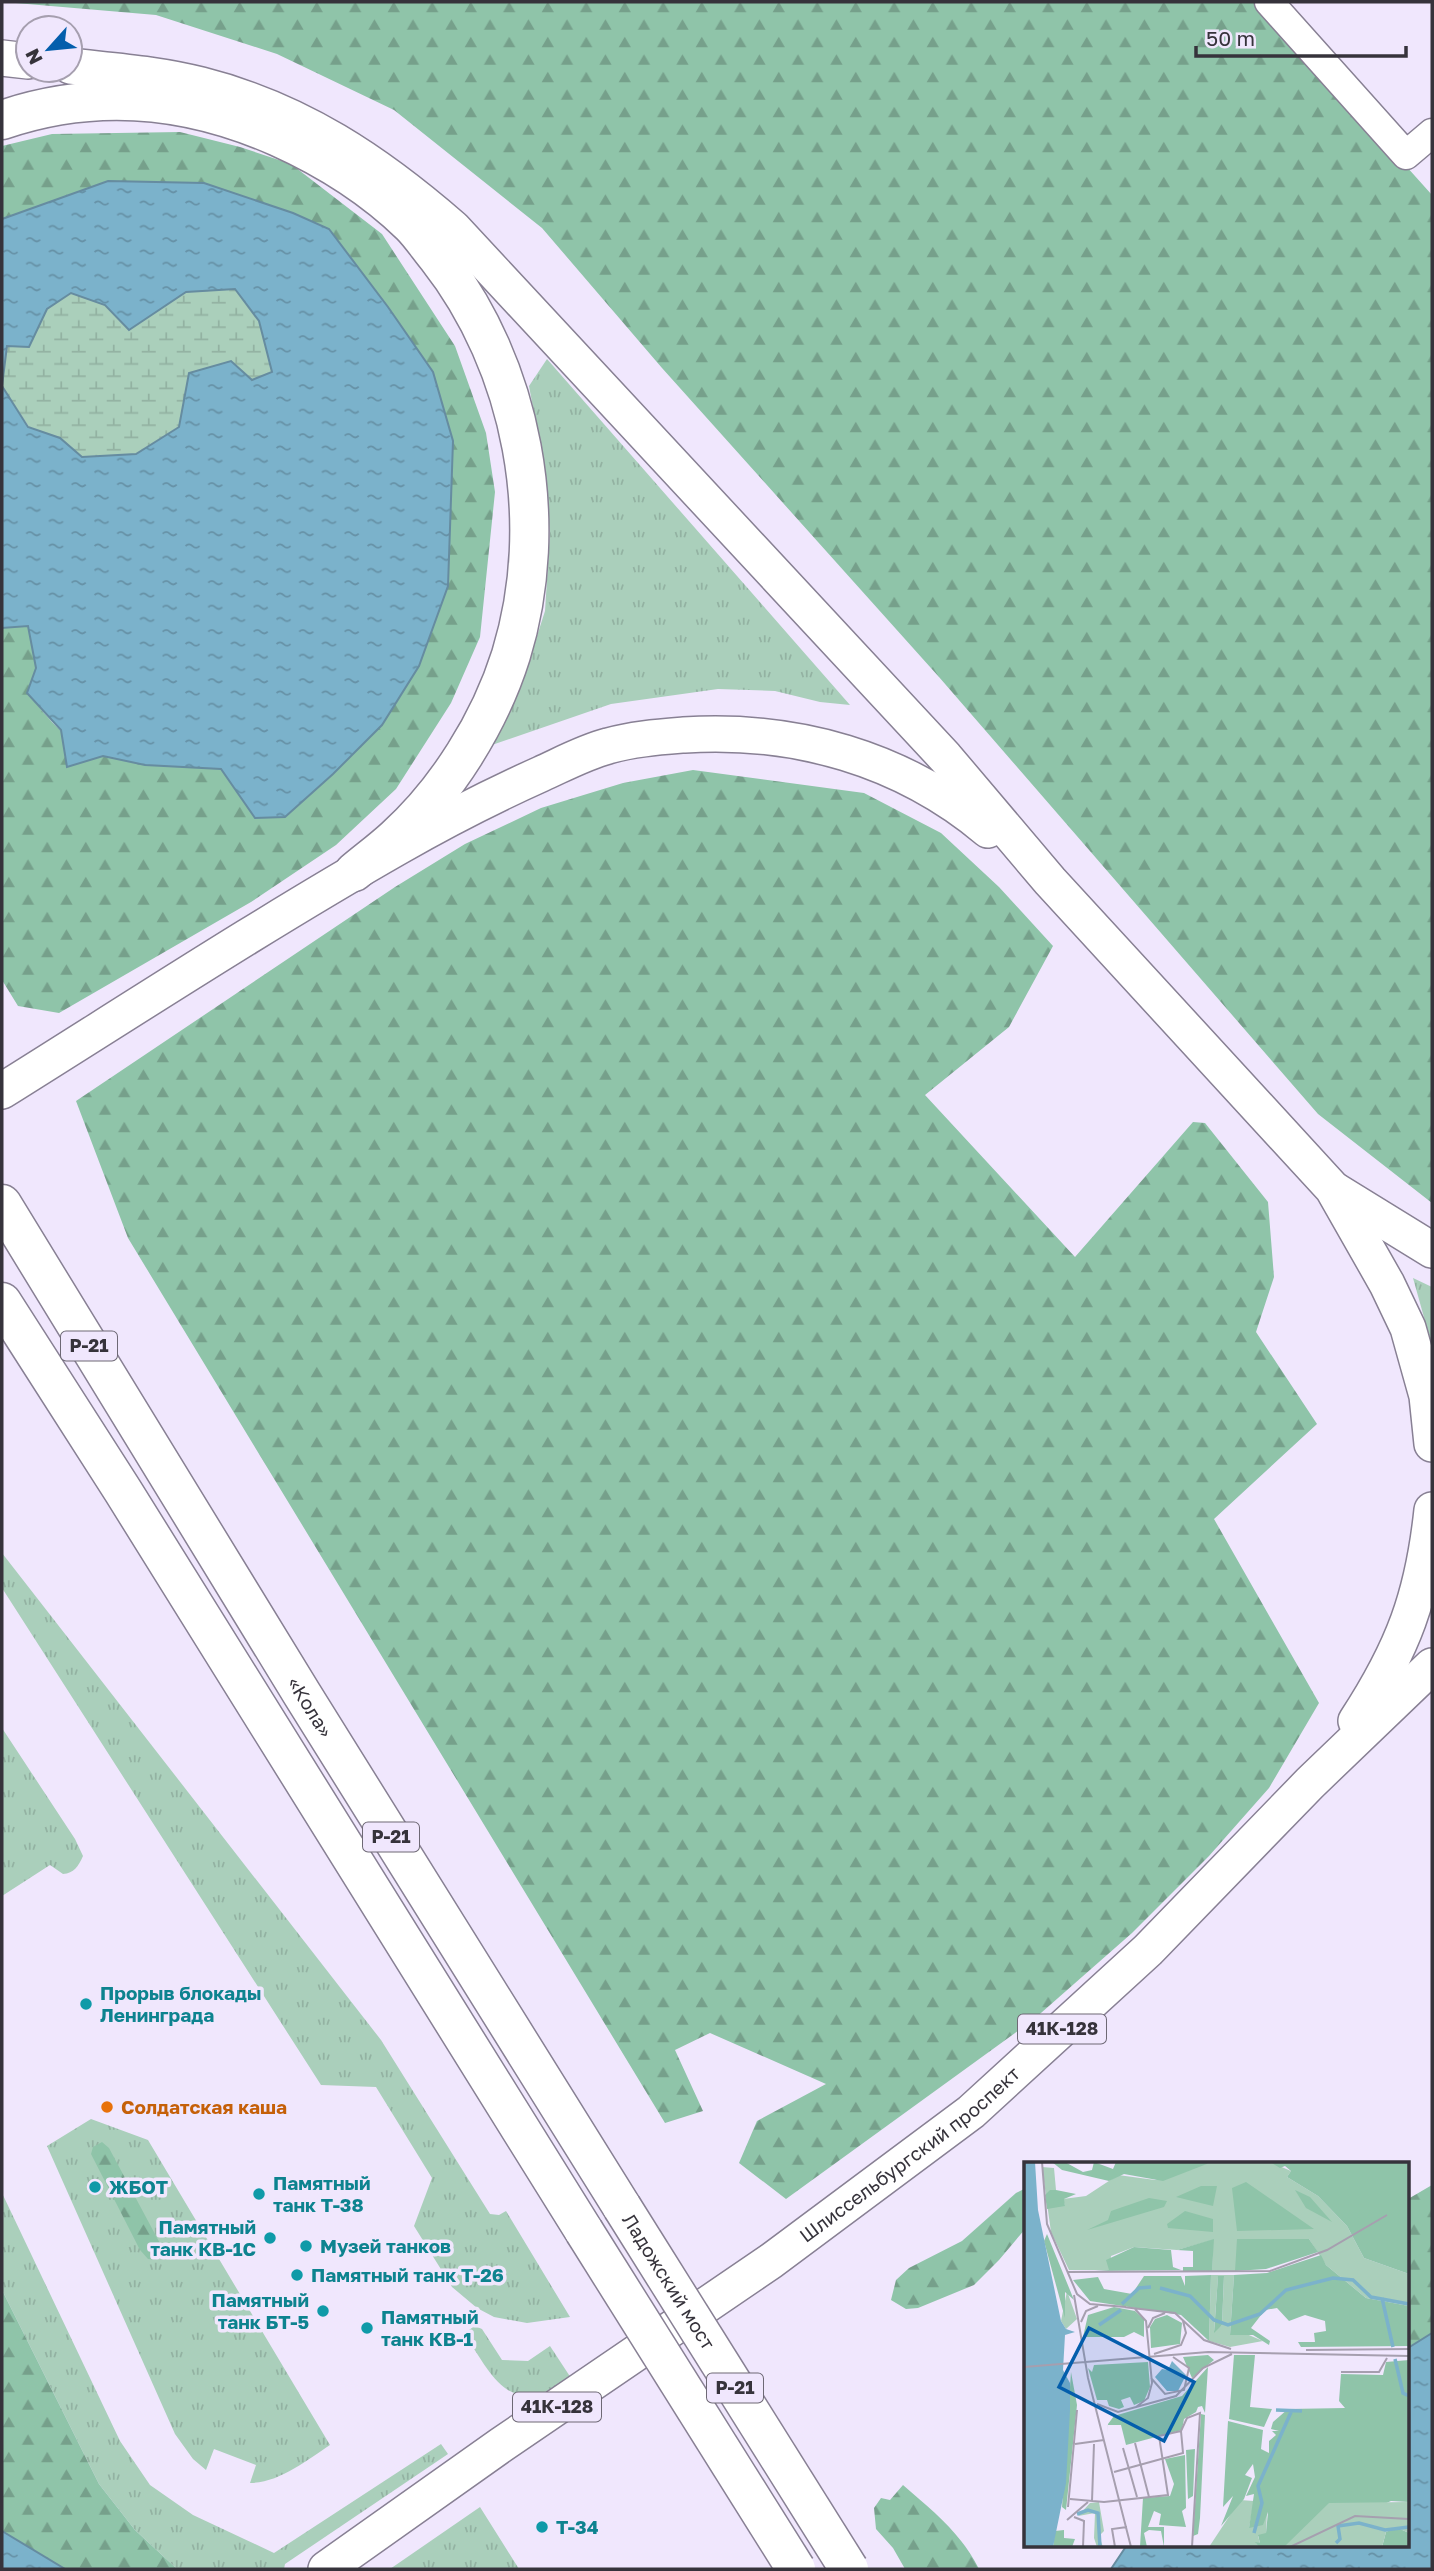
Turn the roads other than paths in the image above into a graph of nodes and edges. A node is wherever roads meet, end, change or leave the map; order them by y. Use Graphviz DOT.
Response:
graph roads {
  1 [pos="1269,2"];
  2 [pos="84,68"];
  3 [pos="2,120"];
  4 [pos="1432,133"];
  5 [pos="354,872"];
  6 [pos="1050,881"];
  7 [pos="2,1091"];
  8 [pos="1333,1189"];
  9 [pos="9,1215"];
  10 [pos="1432,1250"];
  11 [pos="2,1301"];
  12 [pos="1432,1444"];
  13 [pos="1432,1510"];
  14 [pos="1432,1666"];
  15 [pos="1310,1783"];
  16 [pos="622,2207"];
  17 [pos="326,2569"];
  18 [pos="796,2569"];
  19 [pos="849,2569"];
  1 -- 4 [label="street"];
  2 -- 6 [label="main road"];
  3 -- 5 [label="highway"];
  5 -- 6 [label="main road"];
  5 -- 7 [label="main road"];
  6 -- 8 [label="main road"];
  8 -- 10 [label="main road"];
  8 -- 12 [label="main road"];
  9 -- 16 [label="highway, «Кола» / Р-21"];
  11 -- 18 [label="highway, Р-21, bridge"];
  13 -- 15 [label="main road"];
  14 -- 15 [label="main road, Шлиссельбургский проспект"];
  15 -- 17 [label="main road, Шлиссельбургский проспект / 41К-128"];
  16 -- 19 [label="highway, Ладожский мост / Р-21, bridge"];
}
